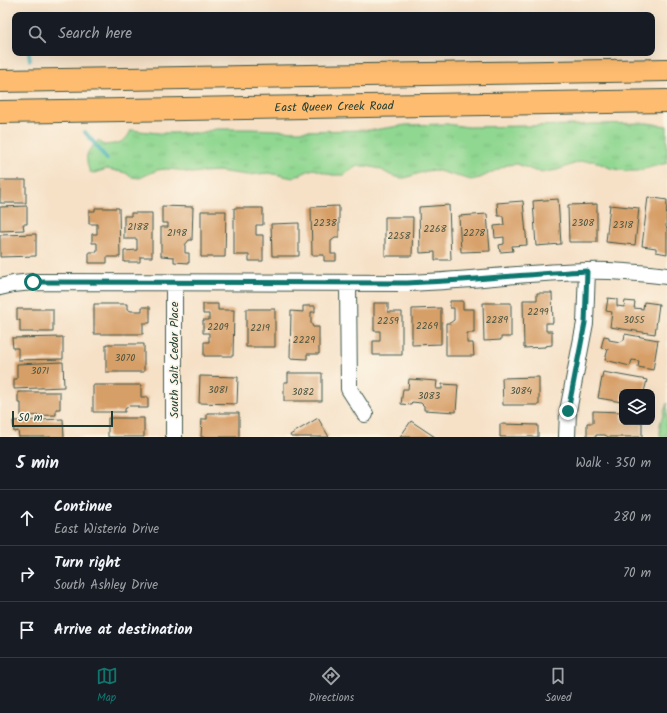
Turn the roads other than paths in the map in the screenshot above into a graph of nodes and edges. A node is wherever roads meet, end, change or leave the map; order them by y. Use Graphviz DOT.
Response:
graph roads {
  1 [pos="667,70"];
  2 [pos="0,81"];
  3 [pos="667,101"];
  4 [pos="0,112"];
  5 [pos="587,271"];
  6 [pos="667,276"];
  7 [pos="174,283"];
  8 [pos="348,284"];
  9 [pos="0,287"];
  10 [pos="365,414"];
  11 [pos="174,437"];
  12 [pos="567,437"];
  1 -- 2 [label="main road"];
  3 -- 4 [label="main road, East Queen Creek Road"];
  5 -- 6 [label="street"];
  5 -- 8 [label="street"];
  5 -- 12 [label="street"];
  7 -- 8 [label="street"];
  7 -- 9 [label="street"];
  7 -- 11 [label="street, South Salt Cedar Place"];
  8 -- 10 [label="street"];
}
